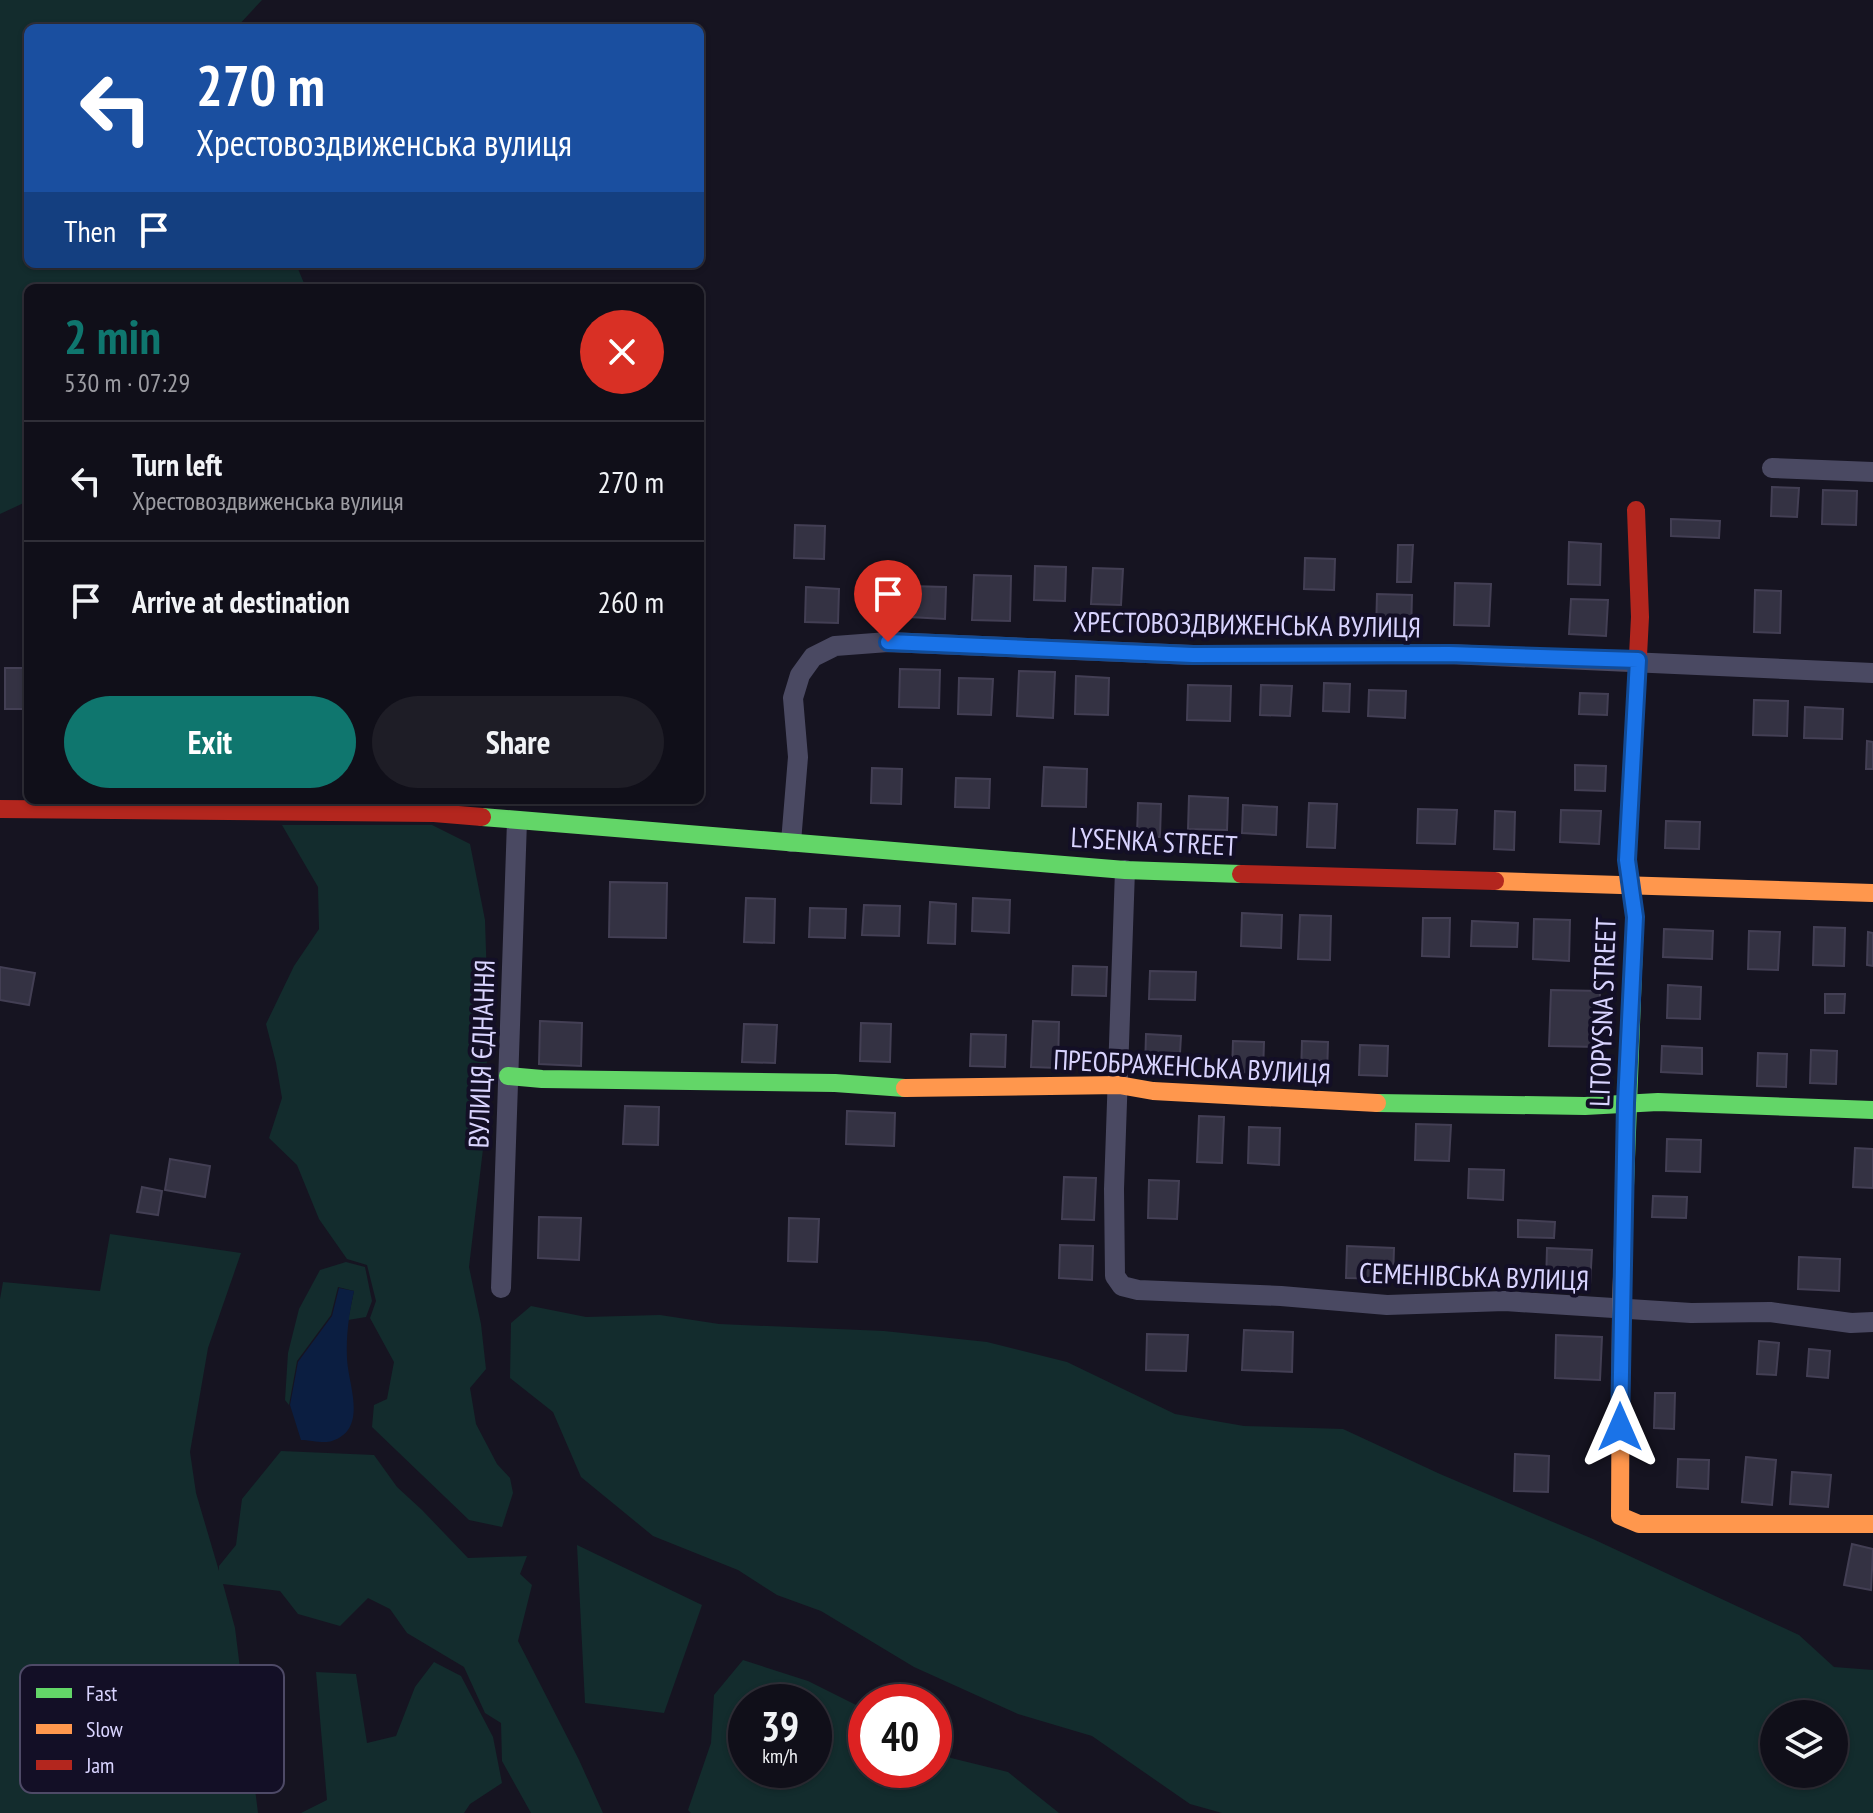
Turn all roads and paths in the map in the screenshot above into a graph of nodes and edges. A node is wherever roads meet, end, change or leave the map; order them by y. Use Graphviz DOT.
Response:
graph roads {
  1 [pos="1772,468"];
  2 [pos="1873,472"];
  3 [pos="1636,510"];
  4 [pos="1638,660"];
  5 [pos="1873,673"];
  6 [pos="0,809"];
  7 [pos="517,821"];
  8 [pos="791,842"];
  9 [pos="1125,870"];
  10 [pos="1631,886"];
  11 [pos="1873,893"];
  12 [pos="508,1076"];
  13 [pos="1119,1085"];
  14 [pos="1626,1103"];
  15 [pos="1873,1110"];
  16 [pos="501,1288"];
  17 [pos="1621,1309"];
  18 [pos="1873,1322"];
  19 [pos="1873,1524"];
  1 -- 2 [label="street"];
  3 -- 4 [label="street, LITOPYSNA STREET"];
  4 -- 5 [label="street, ХРЕСТОВОЗДВИЖЕНСЬКА ВУЛИЦЯ"];
  4 -- 8 [label="street, ХРЕСТОВОЗДВИЖЕНСЬКА ВУЛИЦЯ"];
  4 -- 10 [label="street, LITOPYSNA STREET"];
  6 -- 7 [label="street, LYSENKA STREET"];
  7 -- 8 [label="street, LYSENKA STREET"];
  7 -- 12 [label="street, ВУЛИЦЯ ЄДНАННЯ"];
  8 -- 9 [label="street, LYSENKA STREET"];
  9 -- 10 [label="street, LYSENKA STREET"];
  9 -- 13 [label="street"];
  10 -- 11 [label="street, LYSENKA STREET"];
  10 -- 14 [label="street, LITOPYSNA STREET"];
  12 -- 13 [label="street, ПРЕОБРАЖЕНСЬКА ВУЛИЦЯ"];
  12 -- 16 [label="street, ВУЛИЦЯ ЄДНАННЯ"];
  13 -- 14 [label="street, ПРЕОБРАЖЕНСЬКА ВУЛИЦЯ"];
  13 -- 17 [label="street, СЕМЕНІВСЬКА ВУЛИЦЯ"];
  14 -- 15 [label="street, ПРЕОБРАЖЕНСЬКА ВУЛИЦЯ"];
  14 -- 17 [label="street, LITOPYSNA STREET"];
  17 -- 18 [label="street, СЕМЕНІВСЬКА ВУЛИЦЯ"];
  17 -- 19 [label="street, LITOPYSNA STREET"];
}
